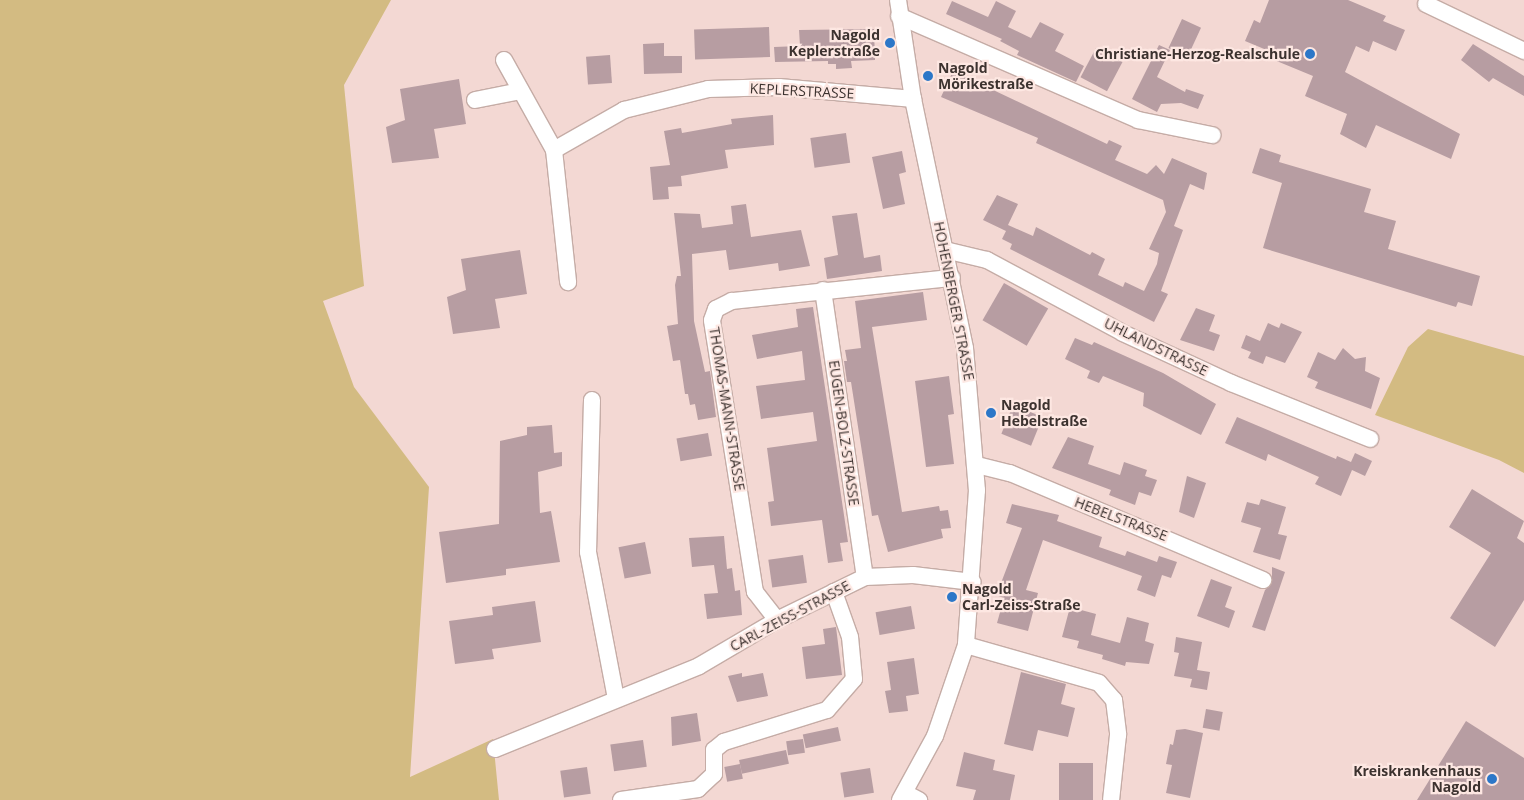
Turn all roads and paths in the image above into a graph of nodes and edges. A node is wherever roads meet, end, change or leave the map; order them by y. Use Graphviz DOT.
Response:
graph roads {
  1 [pos="1426,4"];
  2 [pos="899,8"];
  3 [pos="1524,51"];
  4 [pos="504,60"];
  5 [pos="521,91"];
  6 [pos="913,98"];
  7 [pos="475,100"];
  8 [pos="1212,135"];
  9 [pos="554,150"];
  10 [pos="945,250"];
  11 [pos="952,278"];
  12 [pos="568,282"];
  13 [pos="823,290"];
  14 [pos="592,400"];
  15 [pos="1370,439"];
  16 [pos="977,466"];
  17 [pos="865,577"];
  18 [pos="1263,580"];
  19 [pos="973,582"];
  20 [pos="834,592"];
  21 [pos="777,620"];
  22 [pos="966,645"];
  23 [pos="616,699"];
  24 [pos="495,749"];
  25 [pos="908,798"];
  26 [pos="621,800"];
  27 [pos="1111,800"];
  1 -- 3 [label="street"];
  2 -- 6 [label="street, HOHENBERGER STRASSE"];
  2 -- 8 [label="street"];
  4 -- 5 [label="street"];
  5 -- 7 [label="street"];
  5 -- 9 [label="street"];
  6 -- 9 [label="street, KEPLERSTRASSE"];
  6 -- 10 [label="street, HOHENBERGER STRASSE"];
  9 -- 12 [label="street"];
  10 -- 11 [label="street, HOHENBERGER STRASSE"];
  10 -- 15 [label="street, UHLANDSTRASSE"];
  11 -- 13 [label="street, THOMAS-MANN-STRASSE"];
  11 -- 16 [label="street, HOHENBERGER STRASSE"];
  13 -- 17 [label="street, EUGEN-BOLZ-STRASSE"];
  13 -- 21 [label="street, THOMAS-MANN-STRASSE"];
  14 -- 23 [label="street"];
  16 -- 18 [label="street, HEBELSTRASSE"];
  16 -- 19 [label="street, HOHENBERGER STRASSE"];
  17 -- 19 [label="street, CARL-ZEISS-STRASSE"];
  17 -- 20 [label="street, CARL-ZEISS-STRASSE"];
  19 -- 22 [label="street, HOHENBERGER STRASSE"];
  20 -- 21 [label="street, CARL-ZEISS-STRASSE"];
  20 -- 26 [label="street"];
  21 -- 23 [label="street, CARL-ZEISS-STRASSE"];
  22 -- 25 [label="street, HOHENBERGER STRASSE"];
  22 -- 27 [label="street"];
  23 -- 24 [label="street, CARL-ZEISS-STRASSE"];
}
